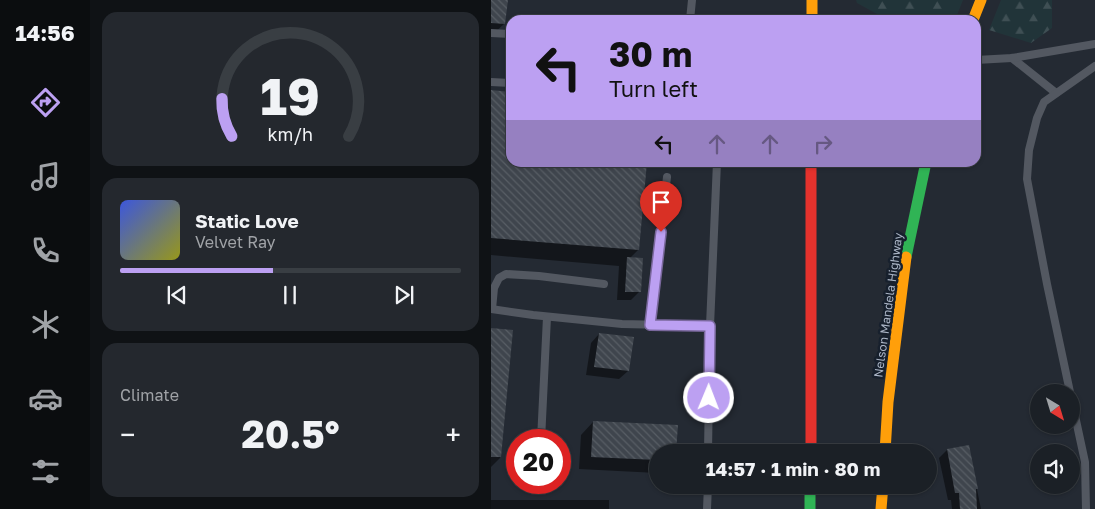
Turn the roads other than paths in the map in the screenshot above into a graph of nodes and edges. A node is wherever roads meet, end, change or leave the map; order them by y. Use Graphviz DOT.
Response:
graph roads {
  1 [pos="692,0"];
  2 [pos="812,0"];
  3 [pos="981,0"];
  4 [pos="690,15"];
  5 [pos="812,15"];
  6 [pos="975,15"];
  7 [pos="491,32"];
  8 [pos="506,34"];
  9 [pos="1095,44"];
  10 [pos="1012,58"];
  11 [pos="981,60"];
  12 [pos="1095,66"];
  13 [pos="491,82"];
  14 [pos="506,83"];
  15 [pos="1056,92"];
  16 [pos="717,167"];
  17 [pos="811,167"];
  18 [pos="925,167"];
  19 [pos="667,177"];
  20 [pos="604,284"];
  21 [pos="491,309"];
  22 [pos="547,317"];
  23 [pos="650,325"];
  24 [pos="710,326"];
  25 [pos="1068,384"];
  26 [pos="542,429"];
  27 [pos="1079,434"];
  28 [pos="708,444"];
  29 [pos="811,444"];
  30 [pos="885,444"];
  31 [pos="707,494"];
  32 [pos="811,494"];
  33 [pos="882,494"];
  34 [pos="707,509"];
  35 [pos="810,509"];
  36 [pos="881,509"];
  37 [pos="1086,509"];
  1 -- 4 [label="lane"];
  2 -- 5 [label="highway"];
  3 -- 6 [label="highway"];
  7 -- 8 [label="lane"];
  9 -- 10 [label="lane"];
  10 -- 11 [label="lane"];
  10 -- 15 [label="lane"];
  12 -- 15 [label="lane"];
  13 -- 14 [label="lane"];
  15 -- 25 [label="lane"];
  16 -- 24 [label="lane"];
  17 -- 29 [label="highway"];
  18 -- 30 [label="highway, Nelson Mandela Highway"];
  19 -- 23 [label="lane"];
  20 -- 21 [label="lane"];
  21 -- 22 [label="lane"];
  22 -- 23 [label="lane"];
  22 -- 26 [label="lane"];
  23 -- 24 [label="lane"];
  24 -- 28 [label="lane"];
  27 -- 37 [label="lane"];
  31 -- 34 [label="lane"];
  32 -- 35 [label="highway"];
  33 -- 36 [label="highway"];
}
